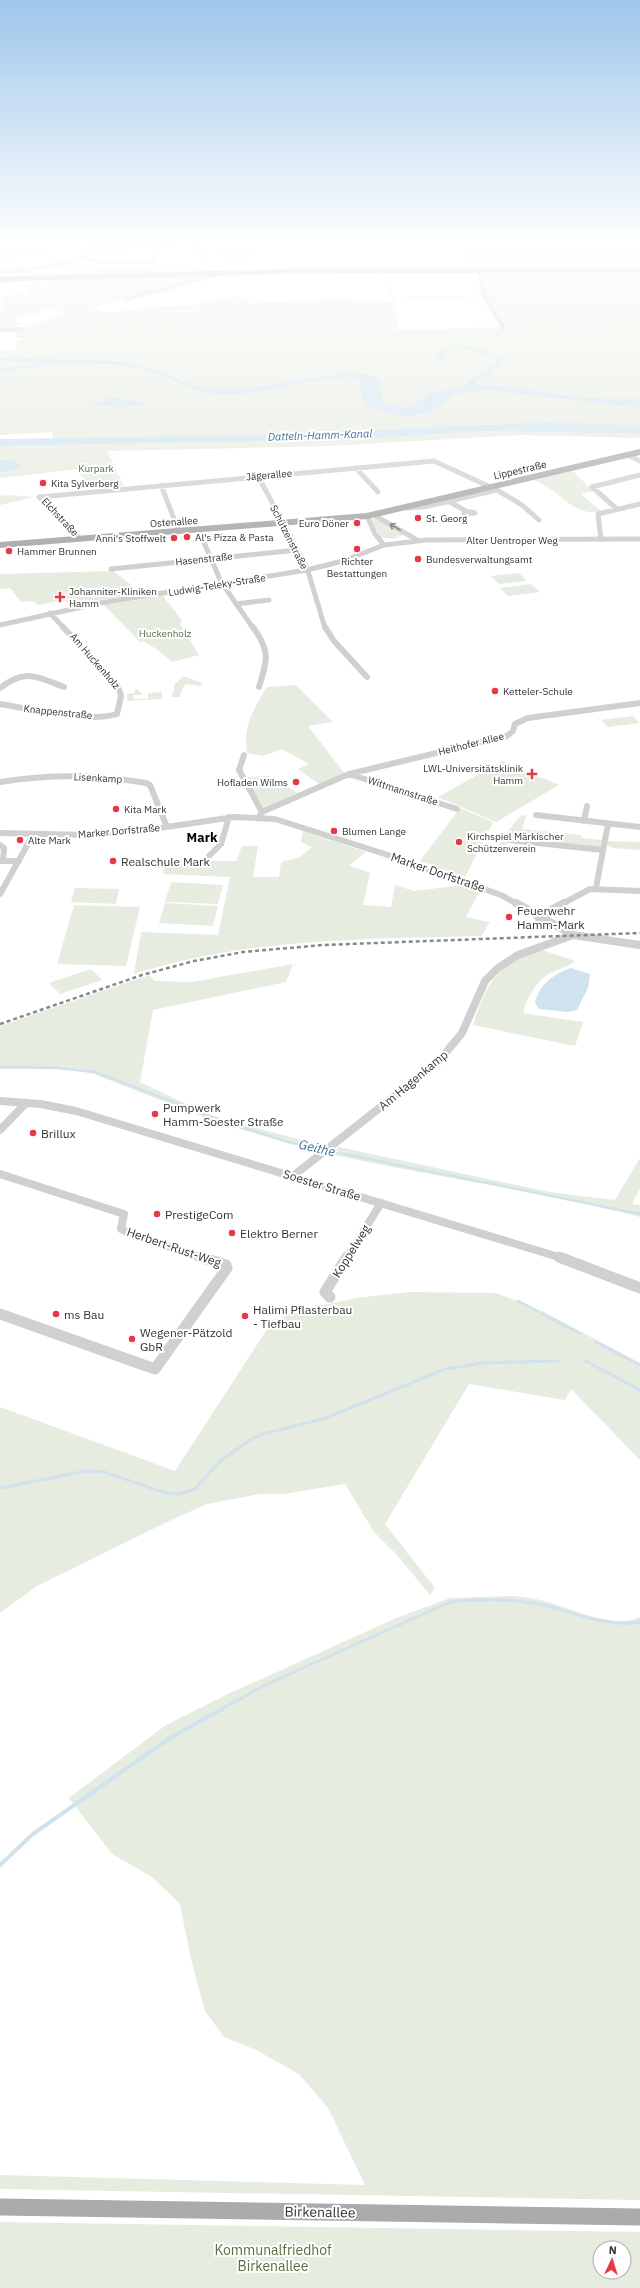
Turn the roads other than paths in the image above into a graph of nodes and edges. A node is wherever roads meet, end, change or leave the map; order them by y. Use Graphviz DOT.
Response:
graph roads {
  1 [pos="640,452"];
  2 [pos="628,455"];
  3 [pos="640,461"];
  4 [pos="356,468"];
  5 [pos="640,475"];
  6 [pos="258,476"];
  7 [pos="161,484"];
  8 [pos="495,488"];
  9 [pos="378,492"];
  10 [pos="41,495"];
  11 [pos="448,502"];
  12 [pos="640,504"];
  13 [pos="405,508"];
  14 [pos="617,509"];
  15 [pos="466,511"];
  16 [pos="384,513"];
  17 [pos="370,516"];
  18 [pos="349,519"];
  19 [pos="384,520"];
  20 [pos="539,520"];
  21 [pos="282,524"];
  22 [pos="371,526"];
  23 [pos="199,531"];
  24 [pos="179,532"];
  25 [pos="80,539"];
  26 [pos="601,539"];
  27 [pos="640,539"];
  28 [pos="417,540"];
  29 [pos="384,545"];
  30 [pos="0,546"];
  31 [pos="297,550"];
  32 [pos="211,559"];
  33 [pos="112,569"];
  34 [pos="307,570"];
  35 [pos="222,584"];
  36 [pos="270,600"];
  37 [pos="236,604"];
  38 [pos="50,613"];
  39 [pos="0,625"];
  40 [pos="367,677"];
  41 [pos="64,687"];
  42 [pos="259,687"];
  43 [pos="0,688"];
  44 [pos="640,703"];
  45 [pos="0,704"];
  46 [pos="116,716"];
  47 [pos="244,755"];
  48 [pos="349,774"];
  49 [pos="0,782"];
  50 [pos="587,806"];
  51 [pos="457,809"];
  52 [pos="260,815"];
  53 [pos="536,815"];
  54 [pos="229,817"];
  55 [pos="584,821"];
  56 [pos="608,824"];
  57 [pos="167,827"];
  58 [pos="640,827"];
  59 [pos="0,832"];
  60 [pos="33,835"];
  61 [pos="509,840"];
  62 [pos="0,845"];
  63 [pos="603,850"];
  64 [pos="209,856"];
  65 [pos="2,861"];
  66 [pos="19,861"];
  67 [pos="596,888"];
  68 [pos="640,891"];
  69 [pos="0,894"];
  70 [pos="538,916"];
  71 [pos="573,935"];
  72 [pos="640,945"];
  73 [pos="0,1101"];
  74 [pos="26,1103"];
  75 [pos="0,1130"];
  76 [pos="0,1174"];
  77 [pos="293,1176"];
  78 [pos="381,1203"];
  79 [pos="640,1288"];
  80 [pos="330,1297"];
  81 [pos="0,1314"];
  82 [pos="0,2207"];
  83 [pos="640,2217"];
  1 -- 2 [label="main road, Lippestraße"];
  2 -- 3 [label="street"];
  2 -- 8 [label="main road, Lippestraße"];
  4 -- 6 [label="street, Jägerallee"];
  4 -- 8 [label="street, Jägerallee"];
  4 -- 9 [label="street"];
  5 -- 14 [label="street"];
  6 -- 7 [label="street, Jägerallee"];
  6 -- 21 [label="street, Schützenstraße"];
  7 -- 10 [label="street, Jägerallee"];
  7 -- 24 [label="street"];
  8 -- 11 [label="street, Lippestraße"];
  8 -- 13 [label="main road, Lippestraße"];
  8 -- 20 [label="street, Jägerallee"];
  10 -- 25 [label="street, Elchstraße"];
  11 -- 13 [label="street, Lippestraße"];
  11 -- 15 [label="street"];
  12 -- 14 [label="street"];
  13 -- 16 [label="main road, Lippestraße"];
  14 -- 26 [label="street"];
  16 -- 17 [label="main road, Lippestraße"];
  16 -- 19 [label="street"];
  17 -- 18 [label="main road, Lippestraße"];
  17 -- 19 [label="street"];
  17 -- 22 [label="street"];
  18 -- 21 [label="main road, Ostenallee"];
  18 -- 22 [label="street"];
  28 -- 19 [label="street, one-way"];
  21 -- 23 [label="main road, Ostenallee"];
  21 -- 31 [label="street, Schützenstraße"];
  22 -- 29 [label="street"];
  23 -- 24 [label="main road, Ostenallee"];
  23 -- 32 [label="street"];
  24 -- 25 [label="main road, Ostenallee"];
  25 -- 30 [label="main road, Ostenallee"];
  26 -- 27 [label="street, Alter Uentroper Weg"];
  26 -- 28 [label="street, Alter Uentroper Weg"];
  28 -- 29 [label="street, Alter Uentroper Weg"];
  29 -- 34 [label="street, Ludwig-Teleky-Straße"];
  31 -- 32 [label="street, Hasenstraße"];
  31 -- 34 [label="street, Schützenstraße"];
  32 -- 33 [label="street, Hasenstraße"];
  32 -- 35 [label="street"];
  34 -- 35 [label="street, Ludwig-Teleky-Straße"];
  34 -- 40 [label="street, Schützenstraße"];
  35 -- 37 [label="street"];
  35 -- 38 [label="street, Ludwig-Teleky-Straße"];
  36 -- 37 [label="street"];
  37 -- 42 [label="street"];
  38 -- 39 [label="street, Ludwig-Teleky-Straße"];
  38 -- 46 [label="street, Am Huckenholz"];
  41 -- 43 [label="street"];
  44 -- 48 [label="street, Heithofer Allee"];
  45 -- 46 [label="street, Knappenstraße"];
  47 -- 52 [label="street"];
  48 -- 51 [label="street, Wittmannstraße"];
  48 -- 52 [label="street, Heithofer Allee"];
  49 -- 57 [label="street, Lisenkamp"];
  50 -- 55 [label="street"];
  52 -- 54 [label="street, Marker Dorfstraße"];
  52 -- 70 [label="street, Marker Dorfstraße"];
  53 -- 55 [label="street"];
  54 -- 57 [label="street, Marker Dorfstraße"];
  54 -- 64 [label="street"];
  55 -- 56 [label="street"];
  56 -- 58 [label="street"];
  56 -- 63 [label="street"];
  57 -- 60 [label="street, Marker Dorfstraße"];
  59 -- 60 [label="street, Marker Dorfstraße"];
  60 -- 66 [label="street"];
  61 -- 63 [label="street"];
  62 -- 65 [label="street"];
  63 -- 67 [label="street"];
  65 -- 66 [label="street"];
  66 -- 69 [label="street"];
  67 -- 68 [label="street"];
  67 -- 70 [label="street"];
  70 -- 71 [label="street, Marker Dorfstraße"];
  71 -- 72 [label="street, Marker Dorfstraße"];
  71 -- 77 [label="street, Am Hagenkamp"];
  73 -- 74 [label="street, Soester Straße"];
  74 -- 75 [label="street"];
  74 -- 77 [label="street, Soester Straße"];
  76 -- 81 [label="street, Herbert-Rust-Weg"];
  77 -- 78 [label="street, Soester Straße"];
  78 -- 79 [label="street, Soester Straße"];
  78 -- 80 [label="street, Koppelweg"];
  82 -- 83 [label="main road, Birkenallee"];
}
